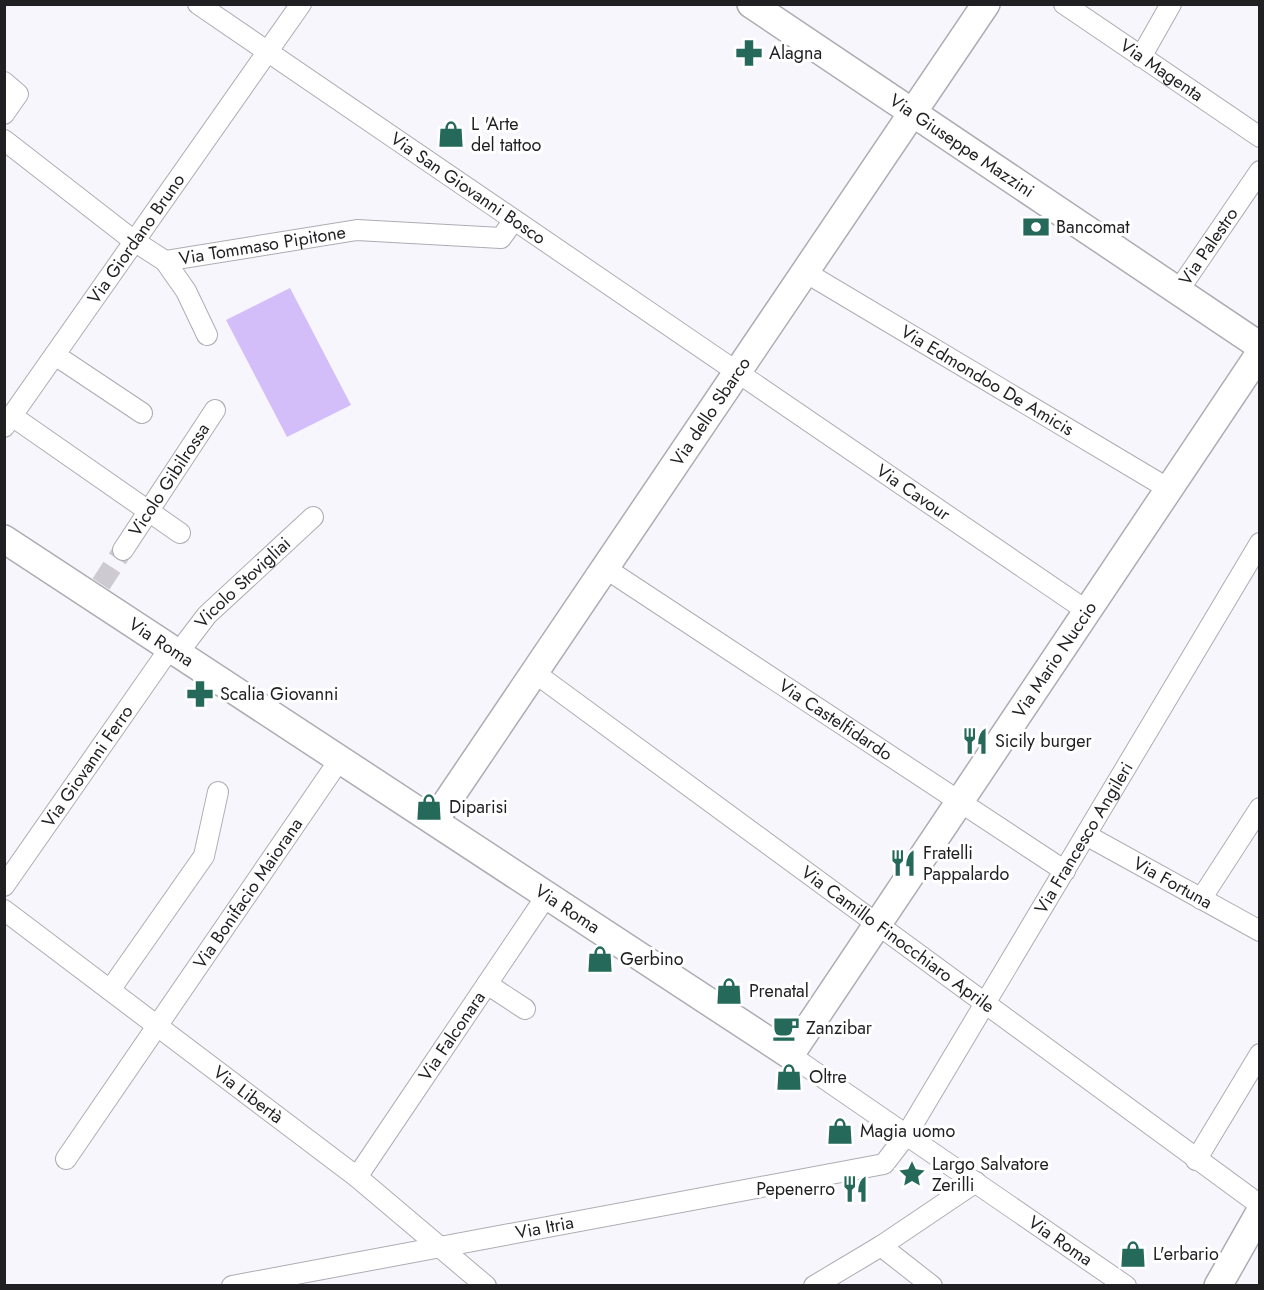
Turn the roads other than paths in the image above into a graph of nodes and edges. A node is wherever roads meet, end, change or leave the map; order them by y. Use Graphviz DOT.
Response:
graph roads {
  1 [pos="198,4"];
  2 [pos="301,4"];
  3 [pos="751,4"];
  4 [pos="986,4"];
  5 [pos="1064,4"];
  6 [pos="1172,4"];
  7 [pos="268,52"];
  8 [pos="1141,57"];
  9 [pos="4,82"];
  10 [pos="913,113"];
  11 [pos="4,114"];
  12 [pos="1260,137"];
  13 [pos="4,140"];
  14 [pos="1260,171"];
  15 [pos="514,220"];
  16 [pos="134,241"];
  17 [pos="165,261"];
  18 [pos="805,272"];
  19 [pos="1178,291"];
  20 [pos="207,335"];
  21 [pos="1260,346"];
  22 [pos="1260,353"];
  23 [pos="55,355"];
  24 [pos="737,372"];
  25 [pos="214,410"];
  26 [pos="142,413"];
  27 [pos="8,421"];
  28 [pos="1169,489"];
  29 [pos="148,511"];
  30 [pos="313,517"];
  31 [pos="180,534"];
  32 [pos="5,540"];
  33 [pos="1260,543"];
  34 [pos="123,550"];
  35 [pos="605,568"];
  36 [pos="1087,611"];
  37 [pos="174,650"];
  38 [pos="535,673"];
  39 [pos="340,759"];
  40 [pos="218,792"];
  41 [pos="959,802"];
  42 [pos="1260,808"];
  43 [pos="435,821"];
  44 [pos="1086,835"];
  45 [pos="1065,872"];
  46 [pos="4,886"];
  47 [pos="547,895"];
  48 [pos="1201,899"];
  49 [pos="4,910"];
  50 [pos="877,924"];
  51 [pos="1260,931"];
  52 [pos="488,984"];
  53 [pos="110,990"];
  54 [pos="985,1003"];
  55 [pos="525,1009"];
  56 [pos="157,1026"];
  57 [pos="1260,1053"];
  58 [pos="790,1055"];
  59 [pos="907,1134"];
  60 [pos="66,1159"];
  61 [pos="1196,1160"];
  62 [pos="357,1177"];
  63 [pos="976,1182"];
  64 [pos="1260,1205"];
  65 [pos="1260,1212"];
  66 [pos="441,1246"];
  67 [pos="881,1246"];
  68 [pos="232,1286"];
  69 [pos="486,1286"];
  70 [pos="814,1286"];
  71 [pos="932,1286"];
  72 [pos="1126,1286"];
  73 [pos="1218,1286"];
  1 -- 7 [label="street, Via San Giovanni Bosco"];
  2 -- 7 [label="street, Via Giordano Bruno"];
  3 -- 10 [label="street, Via Giuseppe Mazzini"];
  4 -- 10 [label="street, Via dello Sbarco"];
  5 -- 8 [label="street, Via Magenta"];
  6 -- 8 [label="street"];
  7 -- 15 [label="street, Via San Giovanni Bosco"];
  7 -- 16 [label="street, Via Giordano Bruno"];
  8 -- 12 [label="street, Via Magenta"];
  9 -- 11 [label="street"];
  10 -- 18 [label="street, Via dello Sbarco"];
  10 -- 19 [label="street, Via Giuseppe Mazzini"];
  13 -- 16 [label="street, Via Tommaso Pipitone"];
  14 -- 19 [label="street, Via Palestro"];
  15 -- 17 [label="street, Via Tommaso Pipitone"];
  15 -- 24 [label="street, Via San Giovanni Bosco"];
  16 -- 17 [label="street, Via Tommaso Pipitone"];
  16 -- 23 [label="street, Via Giordano Bruno"];
  17 -- 20 [label="street"];
  18 -- 24 [label="street, Via dello Sbarco"];
  18 -- 28 [label="street, Via Edmondoo De Amicis"];
  19 -- 21 [label="street, Via Giuseppe Mazzini"];
  22 -- 28 [label="street, Via Mario Nuccio"];
  23 -- 26 [label="street"];
  23 -- 27 [label="street, Via Giordano Bruno"];
  24 -- 35 [label="street, Via dello Sbarco"];
  24 -- 36 [label="street, Via Cavour"];
  25 -- 29 [label="street, Vicolo Gibilrossa"];
  27 -- 29 [label="street"];
  28 -- 36 [label="street, Via Mario Nuccio"];
  29 -- 31 [label="street"];
  29 -- 34 [label="street, Vicolo Gibilrossa"];
  30 -- 37 [label="street, Vicolo Stovigliai"];
  32 -- 37 [label="street, Via Roma"];
  33 -- 44 [label="street, Via Francesco Angileri"];
  35 -- 38 [label="street, Via dello Sbarco"];
  35 -- 41 [label="street, Via Castelfidardo"];
  36 -- 41 [label="street, Via Mario Nuccio"];
  37 -- 39 [label="street, Via Roma"];
  37 -- 46 [label="street, Via Giovanni Ferro"];
  38 -- 43 [label="street, Via dello Sbarco"];
  38 -- 50 [label="street, Via Camillo Finocchiaro Aprile"];
  39 -- 43 [label="street, Via Roma"];
  39 -- 56 [label="street, Via Bonifacio Maiorana"];
  40 -- 53 [label="street"];
  41 -- 45 [label="street, Via Castelfidardo"];
  41 -- 50 [label="street, Via Mario Nuccio"];
  42 -- 48 [label="street"];
  43 -- 47 [label="street, Via Roma"];
  44 -- 45 [label="street, Via Francesco Angileri"];
  44 -- 48 [label="street, Via Fortuna"];
  45 -- 54 [label="street, Via Francesco Angileri"];
  47 -- 52 [label="street, Via Falconara"];
  47 -- 58 [label="street, Via Roma"];
  48 -- 51 [label="street, Via Fortuna"];
  49 -- 53 [label="street, Via Libertà"];
  50 -- 54 [label="street, Via Camillo Finocchiaro Aprile"];
  50 -- 58 [label="street, Via Mario Nuccio"];
  52 -- 55 [label="street"];
  52 -- 62 [label="street, Via Falconara"];
  53 -- 56 [label="street, Via Libertà"];
  54 -- 59 [label="street, Via Francesco Angileri"];
  54 -- 61 [label="street, Via Camillo Finocchiaro Aprile"];
  56 -- 60 [label="street, Via Bonifacio Maiorana"];
  56 -- 62 [label="street, Via Libertà"];
  57 -- 61 [label="street"];
  58 -- 59 [label="street, Via Roma"];
  59 -- 63 [label="street, Via Roma"];
  59 -- 66 [label="street, Via Itria"];
  61 -- 64 [label="street, Via Camillo Finocchiaro Aprile"];
  62 -- 66 [label="street, Via Libertà"];
  63 -- 67 [label="street"];
  63 -- 72 [label="street, Via Roma"];
  65 -- 73 [label="street"];
  66 -- 68 [label="street, Via Itria"];
  66 -- 69 [label="street, Via Libertà"];
  67 -- 70 [label="street"];
  67 -- 71 [label="street"];
}
